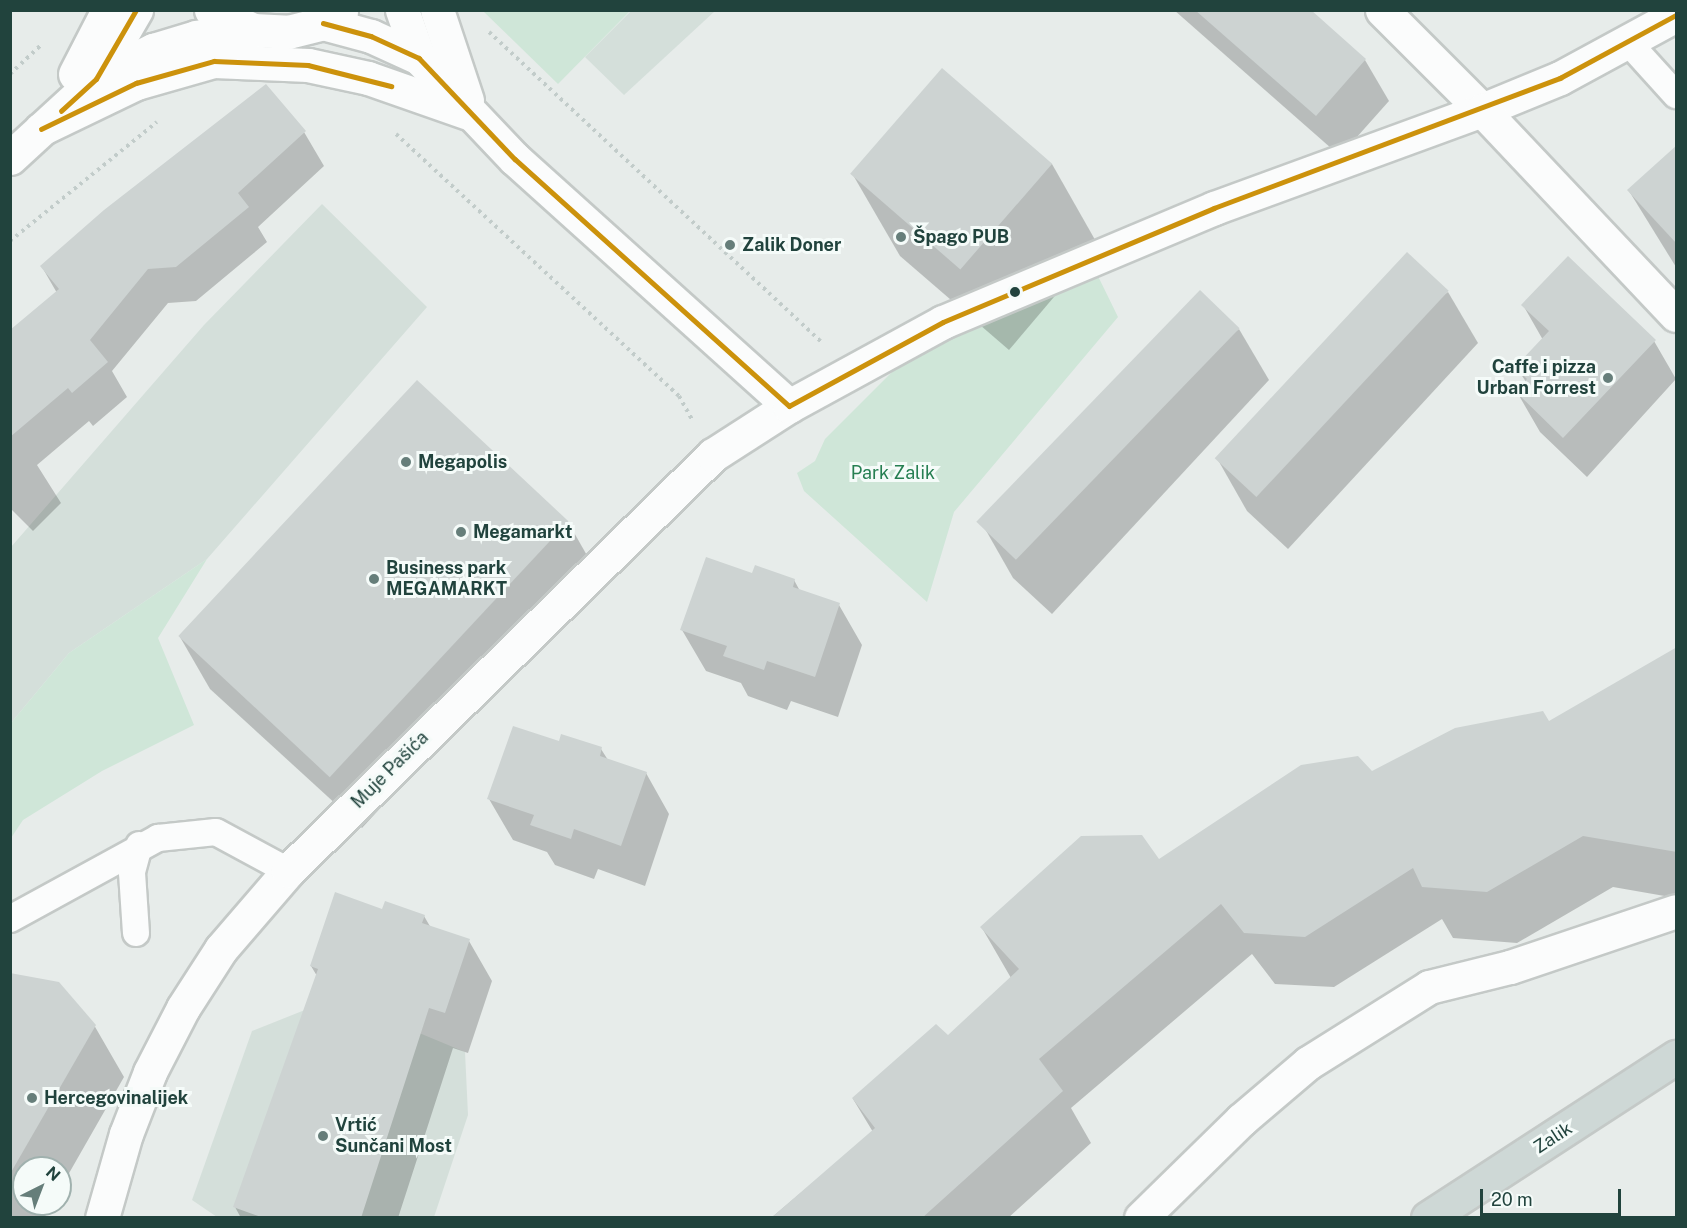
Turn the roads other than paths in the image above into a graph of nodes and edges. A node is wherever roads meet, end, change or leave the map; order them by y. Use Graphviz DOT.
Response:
graph roads {
  1 [pos="108,10"];
  2 [pos="136,10"];
  3 [pos="211,10"];
  4 [pos="402,10"];
  5 [pos="437,10"];
  6 [pos="1382,10"];
  7 [pos="1677,15"];
  8 [pos="333,17"];
  9 [pos="253,30"];
  10 [pos="1627,41"];
  11 [pos="419,58"];
  12 [pos="96,79"];
  13 [pos="1677,95"];
  14 [pos="1482,110"];
  15 [pos="474,115"];
  16 [pos="41,129"];
  17 [pos="10,158"];
  18 [pos="1677,315"];
  19 [pos="789,406"];
  20 [pos="139,845"];
  21 [pos="288,871"];
  22 [pos="1677,911"];
  23 [pos="10,919"];
  24 [pos="136,933"];
  25 [pos="1677,1058"];
  26 [pos="102,1218"];
  27 [pos="1141,1218"];
  28 [pos="1428,1218"];
  1 -- 16 [label="street"];
  2 -- 12 [label="street"];
  3 -- 9 [label="street"];
  4 -- 11 [label="street"];
  5 -- 15 [label="street"];
  6 -- 14 [label="street"];
  7 -- 10 [label="street"];
  8 -- 9 [label="street"];
  8 -- 11 [label="street"];
  9 -- 12 [label="street"];
  10 -- 13 [label="lane"];
  10 -- 14 [label="street"];
  11 -- 15 [label="street"];
  12 -- 16 [label="street"];
  14 -- 18 [label="street"];
  14 -- 19 [label="street"];
  15 -- 16 [label="street"];
  15 -- 19 [label="street"];
  16 -- 17 [label="street"];
  19 -- 21 [label="street, Muje Pašića"];
  20 -- 21 [label="lane"];
  20 -- 23 [label="lane"];
  20 -- 24 [label="lane"];
  21 -- 26 [label="street, Muje Pašića"];
  22 -- 27 [label="street"];
  25 -- 28 [label="main road, Zalik"];
}
